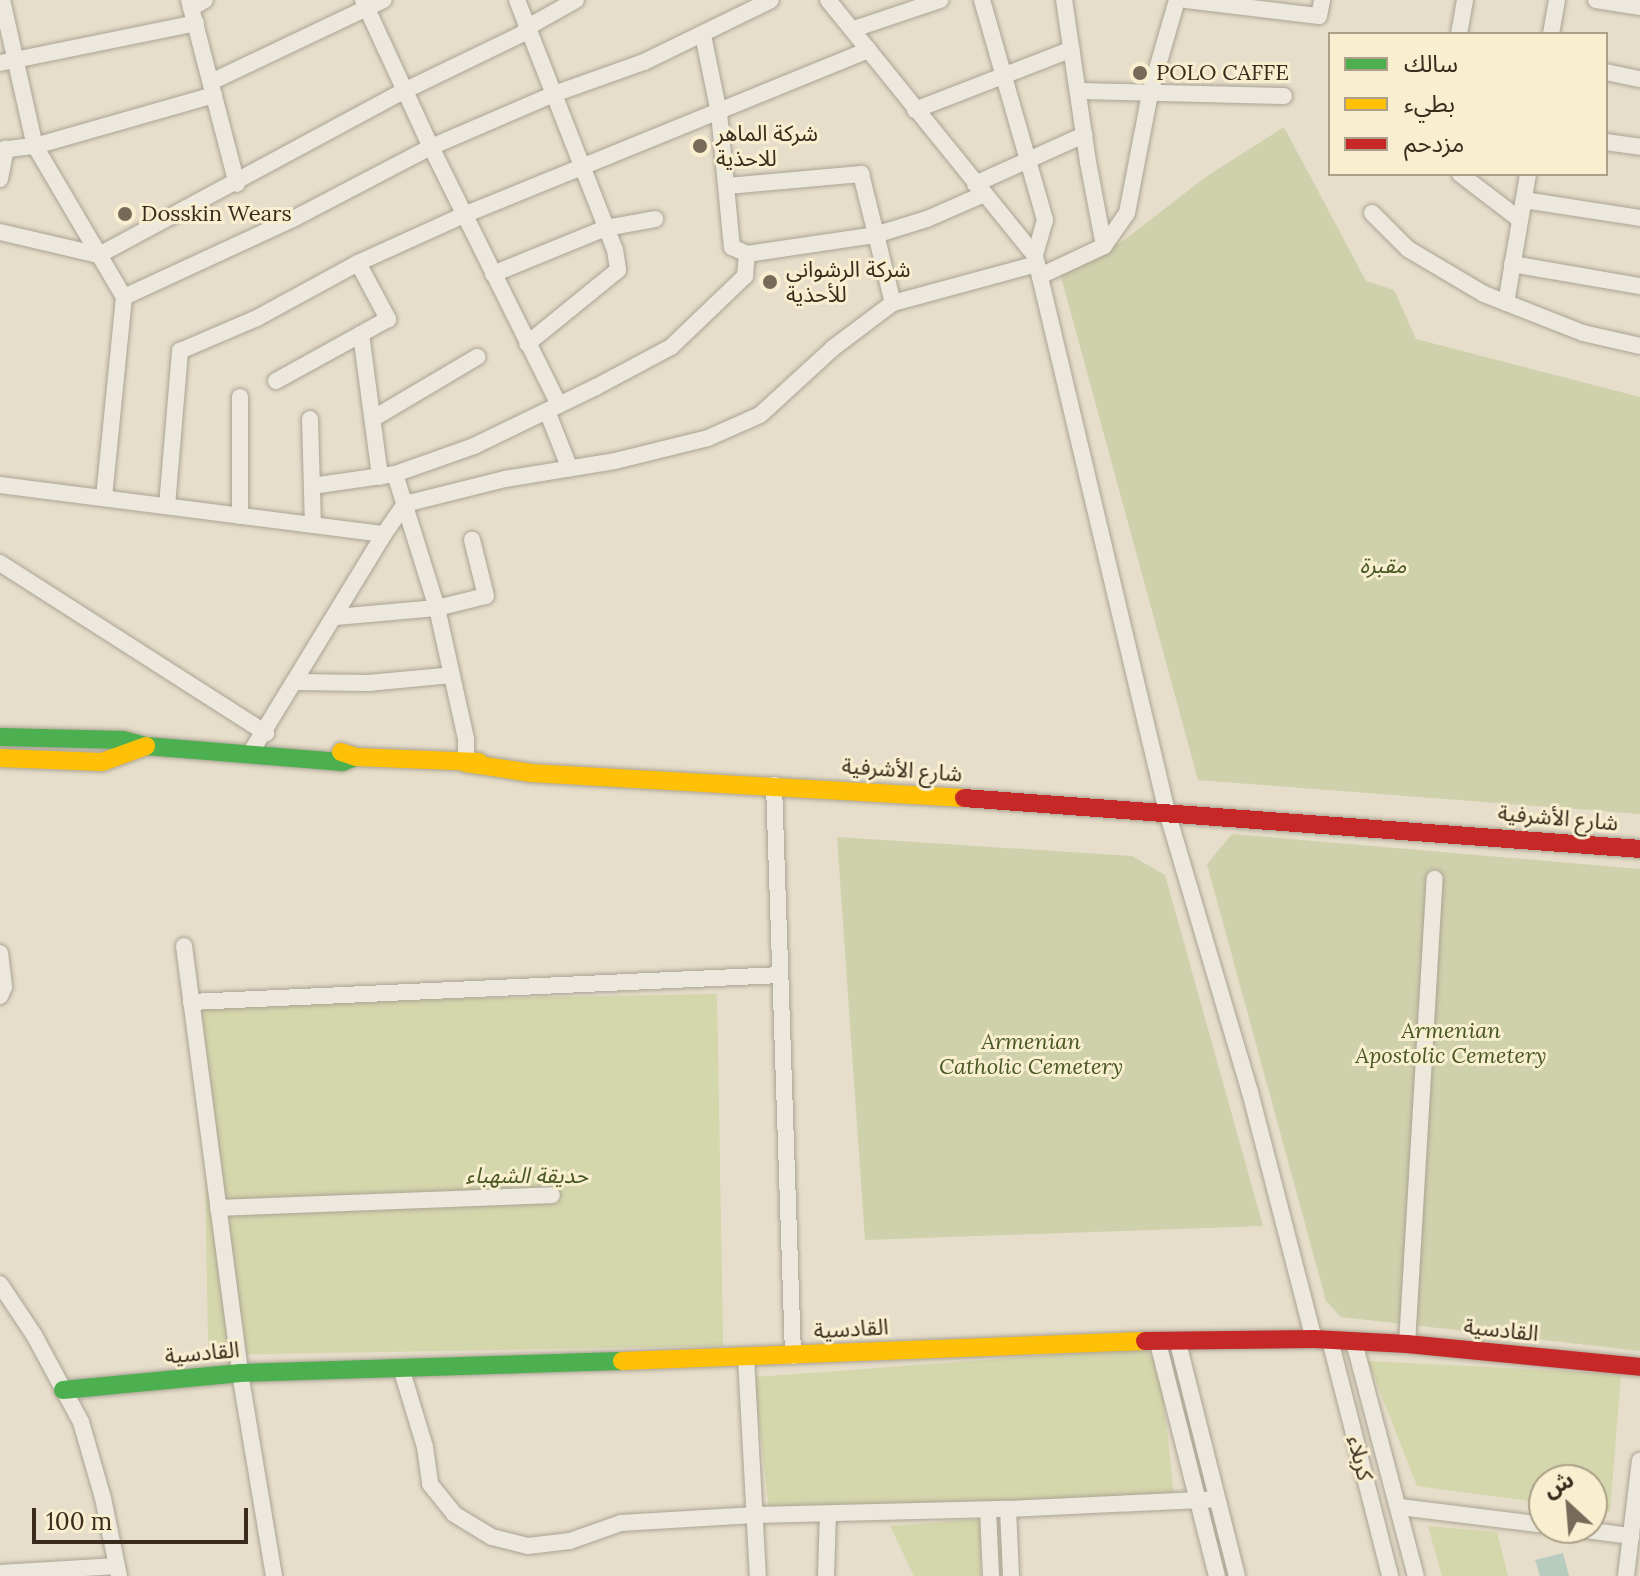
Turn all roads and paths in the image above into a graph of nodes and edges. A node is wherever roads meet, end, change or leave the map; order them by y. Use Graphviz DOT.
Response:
graph roads {
  1 [pos="2,0"];
  2 [pos="384,0"];
  3 [pos="517,0"];
  4 [pos="576,0"];
  5 [pos="771,0"];
  6 [pos="828,0"];
  7 [pos="940,0"];
  8 [pos="982,0"];
  9 [pos="1064,0"];
  10 [pos="1177,0"];
  11 [pos="1186,0"];
  12 [pos="1322,0"];
  13 [pos="1465,0"];
  14 [pos="1557,0"];
  15 [pos="1596,0"];
  16 [pos="365,4"];
  17 [pos="1640,7"];
  18 [pos="195,8"];
  19 [pos="528,27"];
  20 [pos="854,29"];
  21 [pos="1459,32"];
  22 [pos="1551,32"];
  23 [pos="703,35"];
  24 [pos="1072,49"];
  25 [pos="869,50"];
  26 [pos="8,61"];
  27 [pos="1608,72"];
  28 [pos="1003,74"];
  29 [pos="1640,79"];
  30 [pos="212,88"];
  31 [pos="406,90"];
  32 [pos="1079,91"];
  33 [pos="1150,93"];
  34 [pos="554,94"];
  35 [pos="1284,96"];
  36 [pos="915,110"];
  37 [pos="719,113"];
  38 [pos="1084,135"];
  39 [pos="1608,142"];
  40 [pos="35,146"];
  41 [pos="431,147"];
  42 [pos="1640,147"];
  43 [pos="3,150"];
  44 [pos="1027,159"];
  45 [pos="582,167"];
  46 [pos="1462,176"];
  47 [pos="1528,176"];
  48 [pos="0,179"];
  49 [pos="237,184"];
  50 [pos="727,186"];
  51 [pos="979,189"];
  52 [pos="1524,200"];
  53 [pos="1372,213"];
  54 [pos="464,215"];
  55 [pos="1640,218"];
  56 [pos="655,219"];
  57 [pos="1519,219"];
  58 [pos="606,228"];
  59 [pos="0,232"];
  60 [pos="875,235"];
  61 [pos="1104,246"];
  62 [pos="747,254"];
  63 [pos="99,255"];
  64 [pos="358,263"];
  65 [pos="1512,264"];
  66 [pos="1037,265"];
  67 [pos="493,274"];
  68 [pos="1640,286"];
  69 [pos="124,297"];
  70 [pos="893,303"];
  71 [pos="1506,303"];
  72 [pos="361,334"];
  73 [pos="527,344"];
  74 [pos="1640,346"];
  75 [pos="477,357"];
  76 [pos="276,381"];
  77 [pos="240,397"];
  78 [pos="553,408"];
  79 [pos="374,418"];
  80 [pos="310,419"];
  81 [pos="570,469"];
  82 [pos="388,475"];
  83 [pos="0,485"];
  84 [pos="312,486"];
  85 [pos="104,498"];
  86 [pos="405,504"];
  87 [pos="167,506"];
  88 [pos="240,516"];
  89 [pos="313,525"];
  90 [pos="384,534"];
  91 [pos="472,540"];
  92 [pos="0,563"];
  93 [pos="437,608"];
  94 [pos="336,617"];
  95 [pos="452,675"];
  96 [pos="297,682"];
  97 [pos="266,733"];
  98 [pos="0,737"];
  99 [pos="146,746"];
  100 [pos="251,752"];
  101 [pos="0,758"];
  102 [pos="466,763"];
  103 [pos="774,785"];
  104 [pos="1167,812"];
  105 [pos="1640,849"];
  106 [pos="1435,879"];
  107 [pos="184,946"];
  108 [pos="0,953"];
  109 [pos="780,975"];
  110 [pos="0,996"];
  111 [pos="191,1002"];
  112 [pos="552,1195"];
  113 [pos="218,1208"];
  114 [pos="0,1284"];
  115 [pos="1322,1340"];
  116 [pos="1354,1342"];
  117 [pos="1158,1343"];
  118 [pos="1178,1343"];
  119 [pos="1407,1344"];
  120 [pos="793,1356"];
  121 [pos="746,1357"];
  122 [pos="1640,1367"];
  123 [pos="401,1368"];
  124 [pos="240,1373"];
  125 [pos="63,1390"];
  126 [pos="1640,1461"];
  127 [pos="1217,1499"];
  128 [pos="1198,1501"];
  129 [pos="1400,1507"];
  130 [pos="1008,1509"];
  131 [pos="988,1510"];
  132 [pos="828,1514"];
  133 [pos="755,1515"];
  134 [pos="1528,1523"];
  135 [pos="1608,1533"];
  136 [pos="1631,1536"];
  137 [pos="118,1571"];
  138 [pos="0,1573"];
  139 [pos="274,1576"];
  140 [pos="758,1576"];
  141 [pos="826,1576"];
  142 [pos="991,1576"];
  143 [pos="1011,1576"];
  144 [pos="1217,1576"];
  145 [pos="1237,1576"];
  146 [pos="1390,1576"];
  147 [pos="1416,1576"];
  148 [pos="1626,1576"];
  1 -- 26 [label="street"];
  2 -- 16 [label="street"];
  3 -- 19 [label="street"];
  4 -- 19 [label="street"];
  5 -- 23 [label="street"];
  6 -- 20 [label="street"];
  7 -- 20 [label="street"];
  8 -- 28 [label="street"];
  9 -- 24 [label="street"];
  10 -- 33 [label="street"];
  11 -- 12 [label="street"];
  13 -- 21 [label="street"];
  14 -- 22 [label="street"];
  15 -- 17 [label="street"];
  16 -- 30 [label="street"];
  16 -- 31 [label="street"];
  18 -- 26 [label="street"];
  18 -- 30 [label="street"];
  19 -- 31 [label="street"];
  19 -- 34 [label="street"];
  20 -- 25 [label="street"];
  23 -- 34 [label="street"];
  23 -- 37 [label="street"];
  24 -- 28 [label="street"];
  24 -- 32 [label="street"];
  25 -- 36 [label="street"];
  25 -- 37 [label="street"];
  26 -- 40 [label="street"];
  27 -- 29 [label="street"];
  28 -- 36 [label="street"];
  28 -- 44 [label="street"];
  30 -- 40 [label="street"];
  30 -- 49 [label="street"];
  31 -- 41 [label="street"];
  31 -- 49 [label="street"];
  32 -- 33 [label="street"];
  32 -- 38 [label="street"];
  33 -- 35 [label="street"];
  33 -- 61 [label="street"];
  34 -- 41 [label="street"];
  34 -- 45 [label="street"];
  36 -- 51 [label="street"];
  37 -- 45 [label="street"];
  37 -- 50 [label="street"];
  38 -- 44 [label="street"];
  38 -- 61 [label="street"];
  39 -- 42 [label="street"];
  40 -- 43 [label="street"];
  40 -- 63 [label="street"];
  41 -- 54 [label="street"];
  41 -- 69 [label="street"];
  43 -- 48 [label="street"];
  44 -- 51 [label="street"];
  44 -- 66 [label="street"];
  45 -- 54 [label="street"];
  45 -- 58 [label="street"];
  46 -- 57 [label="street"];
  47 -- 52 [label="street"];
  49 -- 63 [label="street"];
  50 -- 60 [label="street"];
  50 -- 62 [label="street"];
  51 -- 60 [label="street"];
  51 -- 66 [label="street"];
  52 -- 55 [label="street"];
  52 -- 57 [label="street"];
  53 -- 71 [label="street"];
  54 -- 64 [label="street"];
  54 -- 67 [label="street"];
  56 -- 58 [label="street"];
  57 -- 65 [label="street"];
  58 -- 67 [label="street"];
  58 -- 73 [label="street"];
  59 -- 63 [label="street"];
  60 -- 62 [label="street"];
  60 -- 70 [label="street"];
  61 -- 66 [label="street"];
  62 -- 78 [label="street"];
  63 -- 69 [label="street"];
  64 -- 72 [label="street"];
  64 -- 87 [label="street"];
  65 -- 68 [label="street"];
  65 -- 71 [label="street"];
  66 -- 70 [label="street"];
  66 -- 104 [label="street, كربلاء"];
  67 -- 73 [label="street"];
  69 -- 85 [label="street"];
  70 -- 81 [label="street"];
  71 -- 74 [label="street"];
  72 -- 76 [label="street"];
  72 -- 79 [label="street"];
  73 -- 78 [label="street"];
  75 -- 79 [label="street"];
  77 -- 88 [label="street"];
  78 -- 81 [label="street"];
  78 -- 82 [label="street"];
  79 -- 82 [label="street"];
  80 -- 84 [label="street"];
  81 -- 86 [label="street"];
  82 -- 84 [label="street"];
  82 -- 86 [label="street"];
  83 -- 85 [label="street"];
  84 -- 89 [label="street"];
  85 -- 87 [label="street"];
  86 -- 90 [label="street"];
  86 -- 93 [label="street"];
  87 -- 88 [label="street"];
  88 -- 89 [label="street"];
  89 -- 90 [label="street"];
  90 -- 94 [label="street"];
  91 -- 93 [label="street"];
  92 -- 97 [label="street"];
  93 -- 94 [label="street"];
  93 -- 95 [label="street"];
  94 -- 96 [label="street"];
  95 -- 96 [label="street"];
  95 -- 102 [label="street"];
  96 -- 97 [label="street"];
  97 -- 100 [label="street"];
  98 -- 99 [label="street, شارع الأشرفية"];
  99 -- 100 [label="street, شارع الأشرفية"];
  99 -- 101 [label="street, شارع الأشرفية"];
  100 -- 102 [label="street, شارع الأشرفية"];
  102 -- 103 [label="street, شارع الأشرفية"];
  103 -- 104 [label="street, شارع الأشرفية"];
  103 -- 109 [label="street"];
  104 -- 105 [label="street, شارع الأشرفية"];
  104 -- 115 [label="street, كربلاء"];
  106 -- 119 [label="street"];
  107 -- 111 [label="street"];
  108 -- 110 [label="street"];
  109 -- 111 [label="street"];
  109 -- 120 [label="street"];
  111 -- 113 [label="street"];
  112 -- 113 [label="street"];
  113 -- 124 [label="street"];
  114 -- 125 [label="street"];
  115 -- 116 [label="street, القادسية"];
  115 -- 118 [label="street, القادسية"];
  115 -- 146 [label="street, كربلاء"];
  116 -- 119 [label="street, القادسية"];
  116 -- 129 [label="street, كربلاء"];
  117 -- 118 [label="street, القادسية"];
  117 -- 120 [label="street, القادسية"];
  117 -- 128 [label="street"];
  118 -- 127 [label="street"];
  119 -- 122 [label="street, القادسية"];
  120 -- 121 [label="street, القادسية"];
  121 -- 123 [label="street, القادسية"];
  121 -- 133 [label="street"];
  123 -- 124 [label="street, القادسية"];
  123 -- 133 [label="street"];
  124 -- 125 [label="street, القادسية"];
  124 -- 139 [label="street"];
  125 -- 137 [label="street"];
  126 -- 136 [label="street"];
  127 -- 128 [label="street"];
  127 -- 145 [label="street"];
  128 -- 130 [label="street"];
  128 -- 144 [label="street"];
  129 -- 134 [label="street"];
  129 -- 147 [label="street, كربلاء"];
  130 -- 131 [label="street"];
  130 -- 143 [label="street"];
  131 -- 132 [label="street"];
  131 -- 142 [label="street"];
  132 -- 133 [label="street"];
  132 -- 141 [label="street"];
  133 -- 140 [label="street"];
  135 -- 136 [label="street"];
  136 -- 148 [label="street"];
  137 -- 138 [label="street"];
}
